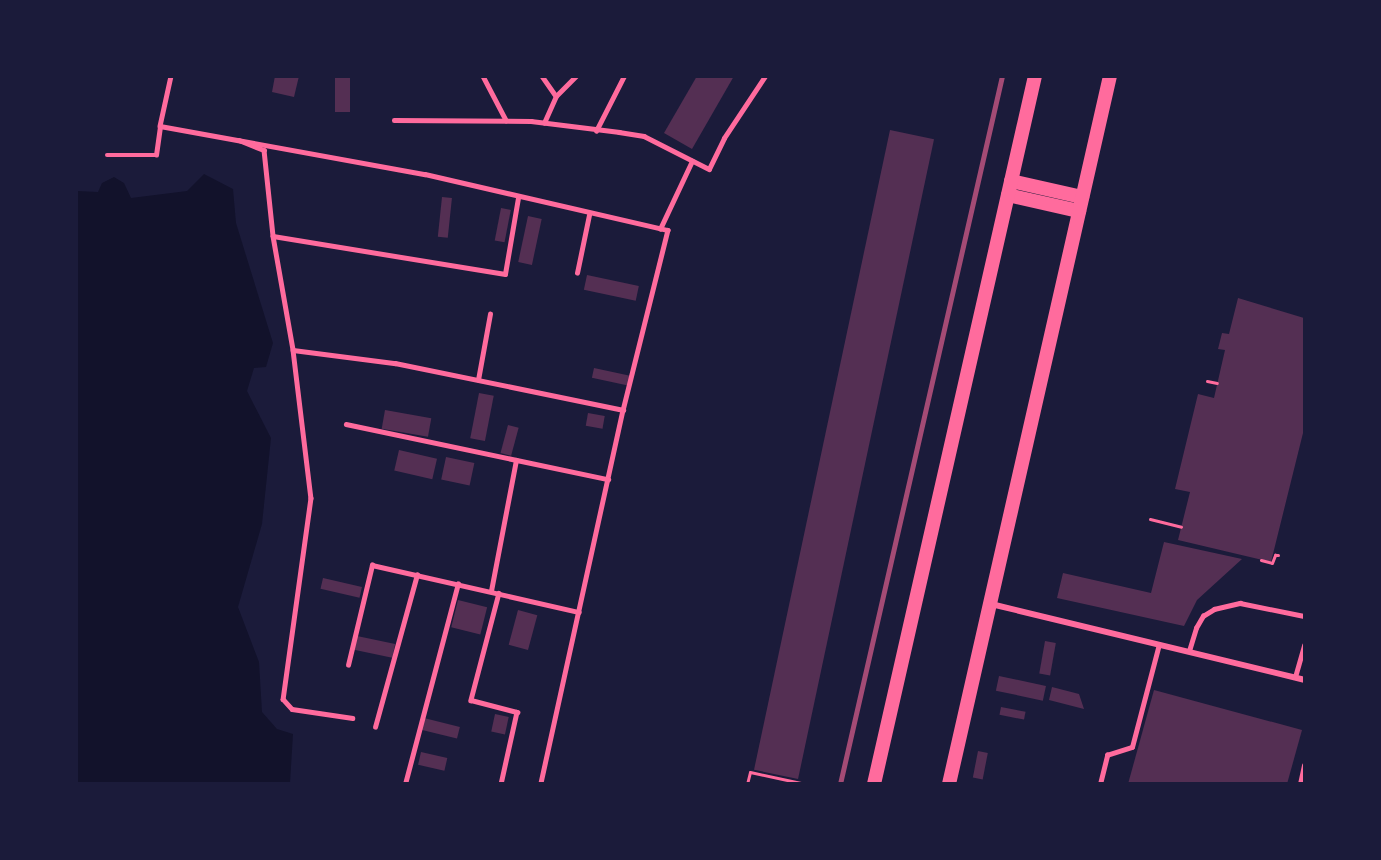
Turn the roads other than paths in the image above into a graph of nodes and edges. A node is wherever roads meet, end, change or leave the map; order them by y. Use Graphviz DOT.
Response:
graph roads {
  1 [pos="171,76"];
  2 [pos="483,76"];
  3 [pos="542,76"];
  4 [pos="576,76"];
  5 [pos="624,76"];
  6 [pos="765,76"];
  7 [pos="1035,76"];
  8 [pos="1110,76"];
  9 [pos="556,96"];
  10 [pos="394,120"];
  11 [pos="506,120"];
  12 [pos="544,123"];
  13 [pos="160,126"];
  14 [pos="596,131"];
  15 [pos="228,135"];
  16 [pos="106,155"];
  17 [pos="692,161"];
  18 [pos="1010,188"];
  19 [pos="518,198"];
  20 [pos="1081,204"];
  21 [pos="588,214"];
  22 [pos="660,229"];
  23 [pos="273,236"];
  24 [pos="577,273"];
  25 [pos="489,314"];
  26 [pos="293,350"];
  27 [pos="478,380"];
  28 [pos="623,410"];
  29 [pos="346,424"];
  30 [pos="516,460"];
  31 [pos="608,479"];
  32 [pos="417,575"];
  33 [pos="458,584"];
  34 [pos="491,591"];
  35 [pos="499,594"];
  36 [pos="990,604"];
  37 [pos="579,612"];
  38 [pos="1305,616"];
  39 [pos="1159,644"];
  40 [pos="1305,645"];
  41 [pos="1189,651"];
  42 [pos="348,665"];
  43 [pos="1295,677"];
  44 [pos="1304,680"];
  45 [pos="352,718"];
  46 [pos="375,727"];
  47 [pos="1305,765"];
  48 [pos="405,783"];
  49 [pos="501,783"];
  50 [pos="541,783"];
  51 [pos="874,783"];
  52 [pos="950,783"];
  53 [pos="1100,783"];
  54 [pos="1300,783"];
  1 -- 13 [label="lane"];
  2 -- 11 [label="lane"];
  3 -- 9 [label="lane"];
  4 -- 9 [label="lane"];
  5 -- 14 [label="lane"];
  6 -- 17 [label="lane"];
  7 -- 18 [label="main road"];
  8 -- 20 [label="main road"];
  9 -- 12 [label="lane"];
  10 -- 11 [label="lane"];
  11 -- 12 [label="lane"];
  12 -- 14 [label="lane"];
  13 -- 15 [label="lane"];
  13 -- 16 [label="lane"];
  14 -- 17 [label="lane"];
  15 -- 19 [label="lane"];
  15 -- 23 [label="lane"];
  17 -- 22 [label="lane"];
  18 -- 20 [label="main road"];
  18 -- 51 [label="main road"];
  19 -- 21 [label="lane"];
  19 -- 23 [label="lane"];
  20 -- 36 [label="main road"];
  21 -- 22 [label="lane"];
  21 -- 24 [label="lane"];
  22 -- 28 [label="lane"];
  23 -- 26 [label="lane"];
  25 -- 27 [label="lane"];
  26 -- 27 [label="lane"];
  26 -- 45 [label="lane"];
  27 -- 28 [label="lane"];
  28 -- 31 [label="lane"];
  29 -- 30 [label="lane"];
  30 -- 31 [label="lane"];
  30 -- 34 [label="lane"];
  31 -- 37 [label="lane"];
  32 -- 33 [label="lane"];
  32 -- 42 [label="lane"];
  32 -- 46 [label="lane"];
  33 -- 34 [label="lane"];
  33 -- 48 [label="lane"];
  34 -- 35 [label="lane"];
  35 -- 37 [label="lane"];
  35 -- 49 [label="lane"];
  36 -- 39 [label="street"];
  36 -- 52 [label="main road"];
  37 -- 50 [label="lane"];
  38 -- 41 [label="lane"];
  39 -- 41 [label="street"];
  39 -- 53 [label="lane"];
  40 -- 43 [label="lane"];
  41 -- 43 [label="street"];
  43 -- 44 [label="street"];
  47 -- 54 [label="lane"];
}
